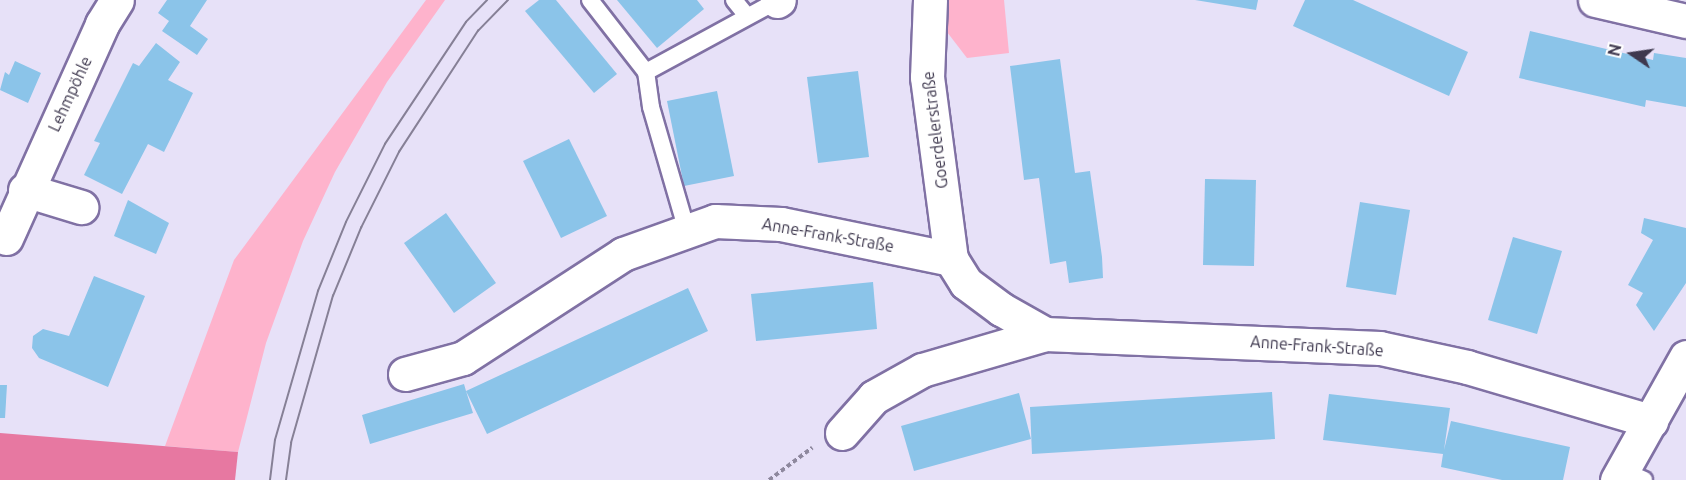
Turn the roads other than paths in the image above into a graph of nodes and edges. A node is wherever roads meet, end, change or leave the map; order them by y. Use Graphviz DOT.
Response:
graph roads {
  1 [pos="117,0"];
  2 [pos="590,0"];
  3 [pos="734,0"];
  4 [pos="778,0"];
  5 [pos="930,0"];
  6 [pos="1594,0"];
  7 [pos="746,15"];
  8 [pos="1686,21"];
  9 [pos="646,72"];
  10 [pos="26,190"];
  11 [pos="81,207"];
  12 [pos="687,231"];
  13 [pos="6,238"];
  14 [pos="951,259"];
  15 [pos="1045,334"];
  16 [pos="1686,357"];
  17 [pos="405,374"];
  18 [pos="1651,421"];
  19 [pos="842,433"];
  20 [pos="1628,476"];
  1 -- 10 [label="street, Lehmpöhle"];
  2 -- 9 [label="lane"];
  3 -- 7 [label="lane"];
  4 -- 7 [label="lane"];
  5 -- 14 [label="street, Goerdelerstraße"];
  6 -- 8 [label="street"];
  7 -- 9 [label="lane"];
  9 -- 12 [label="lane"];
  10 -- 11 [label="street"];
  10 -- 13 [label="street, Lehmpöhle"];
  12 -- 14 [label="street, Anne-Frank-Straße"];
  12 -- 17 [label="street, Anne-Frank-Straße"];
  14 -- 15 [label="street, Anne-Frank-Straße"];
  15 -- 18 [label="street, Anne-Frank-Straße"];
  15 -- 19 [label="street, Anne-Frank-Straße"];
  16 -- 18 [label="street"];
  18 -- 20 [label="street"];
}
